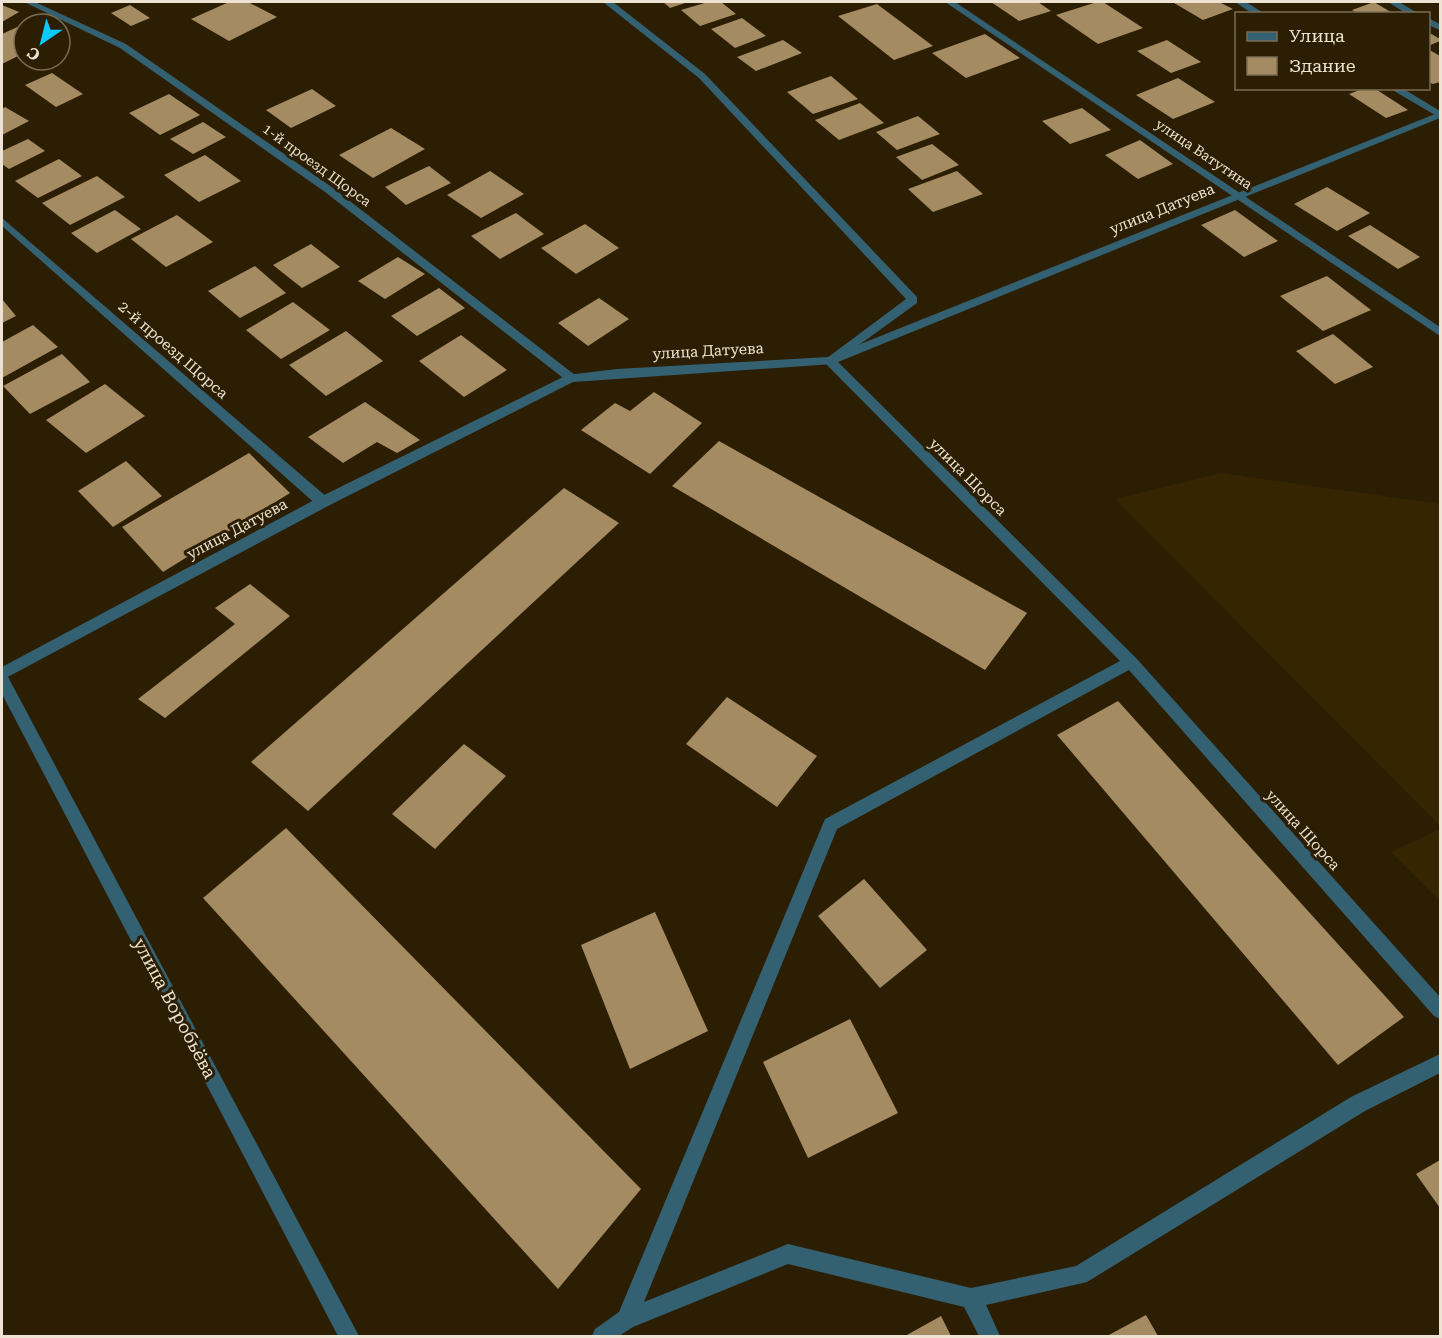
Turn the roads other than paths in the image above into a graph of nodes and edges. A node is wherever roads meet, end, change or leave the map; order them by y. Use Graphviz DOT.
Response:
graph roads {
  1 [pos="29,2"];
  2 [pos="608,2"];
  3 [pos="950,2"];
  4 [pos="1240,2"];
  5 [pos="1393,2"];
  6 [pos="1258,12"];
  7 [pos="1411,12"];
  8 [pos="1397,90"];
  9 [pos="1440,115"];
  10 [pos="1238,196"];
  11 [pos="2,221"];
  12 [pos="1440,332"];
  13 [pos="829,361"];
  14 [pos="571,378"];
  15 [pos="323,502"];
  16 [pos="1131,662"];
  17 [pos="2,674"];
  18 [pos="2,680"];
  19 [pos="1440,1010"];
  20 [pos="1440,1063"];
  21 [pos="971,1298"];
  22 [pos="626,1319"];
  23 [pos="349,1336"];
  24 [pos="602,1336"];
  25 [pos="990,1336"];
  1 -- 14 [label="street, 1-й проезд Щорса"];
  2 -- 13 [label="street"];
  3 -- 10 [label="street, улица Ватутина"];
  4 -- 6 [label="street"];
  5 -- 7 [label="street"];
  8 -- 9 [label="street"];
  9 -- 10 [label="street, улица Датуева"];
  10 -- 12 [label="street, улица Ватутина"];
  10 -- 13 [label="street, улица Датуева"];
  11 -- 15 [label="street, 2-й проезд Щорса"];
  13 -- 14 [label="street, улица Датуева"];
  13 -- 16 [label="street, улица Щорса"];
  14 -- 15 [label="street, улица Датуева"];
  15 -- 17 [label="street, улица Датуева"];
  16 -- 19 [label="street, улица Щорса"];
  16 -- 22 [label="street"];
  18 -- 23 [label="street, улица Воробьёва"];
  20 -- 21 [label="street"];
  21 -- 22 [label="street"];
  21 -- 25 [label="street"];
  22 -- 24 [label="street"];
}
